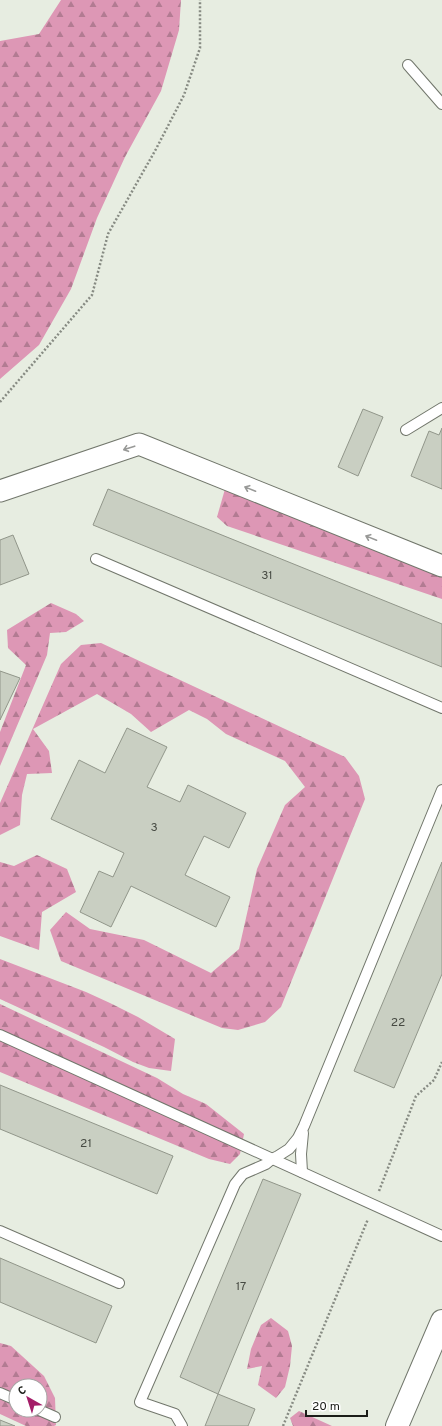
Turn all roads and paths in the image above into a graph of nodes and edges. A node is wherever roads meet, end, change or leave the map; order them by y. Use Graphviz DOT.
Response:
graph roads {
  1 [pos="200,0"];
  2 [pos="408,65"];
  3 [pos="442,104"];
  4 [pos="0,402"];
  5 [pos="442,408"];
  6 [pos="406,430"];
  7 [pos="0,491"];
  8 [pos="96,559"];
  9 [pos="442,566"];
  10 [pos="442,708"];
  11 [pos="442,790"];
  12 [pos="0,1035"];
  13 [pos="442,1062"];
  14 [pos="304,1126"];
  15 [pos="272,1159"];
  16 [pos="302,1172"];
  17 [pos="374,1205"];
  18 [pos="0,1231"];
  19 [pos="442,1236"];
  20 [pos="118,1283"];
  21 [pos="442,1321"];
  22 [pos="48,1414"];
  23 [pos="56,1417"];
  24 [pos="182,1426"];
  25 [pos="283,1426"];
  26 [pos="397,1426"];
  1 -- 4 [label="path"];
  2 -- 3 [label="lane"];
  5 -- 6 [label="lane"];
  9 -- 7 [label="street, one-way"];
  8 -- 10 [label="lane"];
  11 -- 14 [label="lane"];
  12 -- 15 [label="lane"];
  13 -- 17 [label="path"];
  14 -- 15 [label="lane"];
  14 -- 16 [label="lane"];
  15 -- 16 [label="lane"];
  15 -- 24 [label="lane"];
  16 -- 17 [label="lane"];
  17 -- 19 [label="lane"];
  17 -- 25 [label="path"];
  18 -- 20 [label="lane"];
  21 -- 26 [label="street"];
  22 -- 23 [label="lane"];
}
